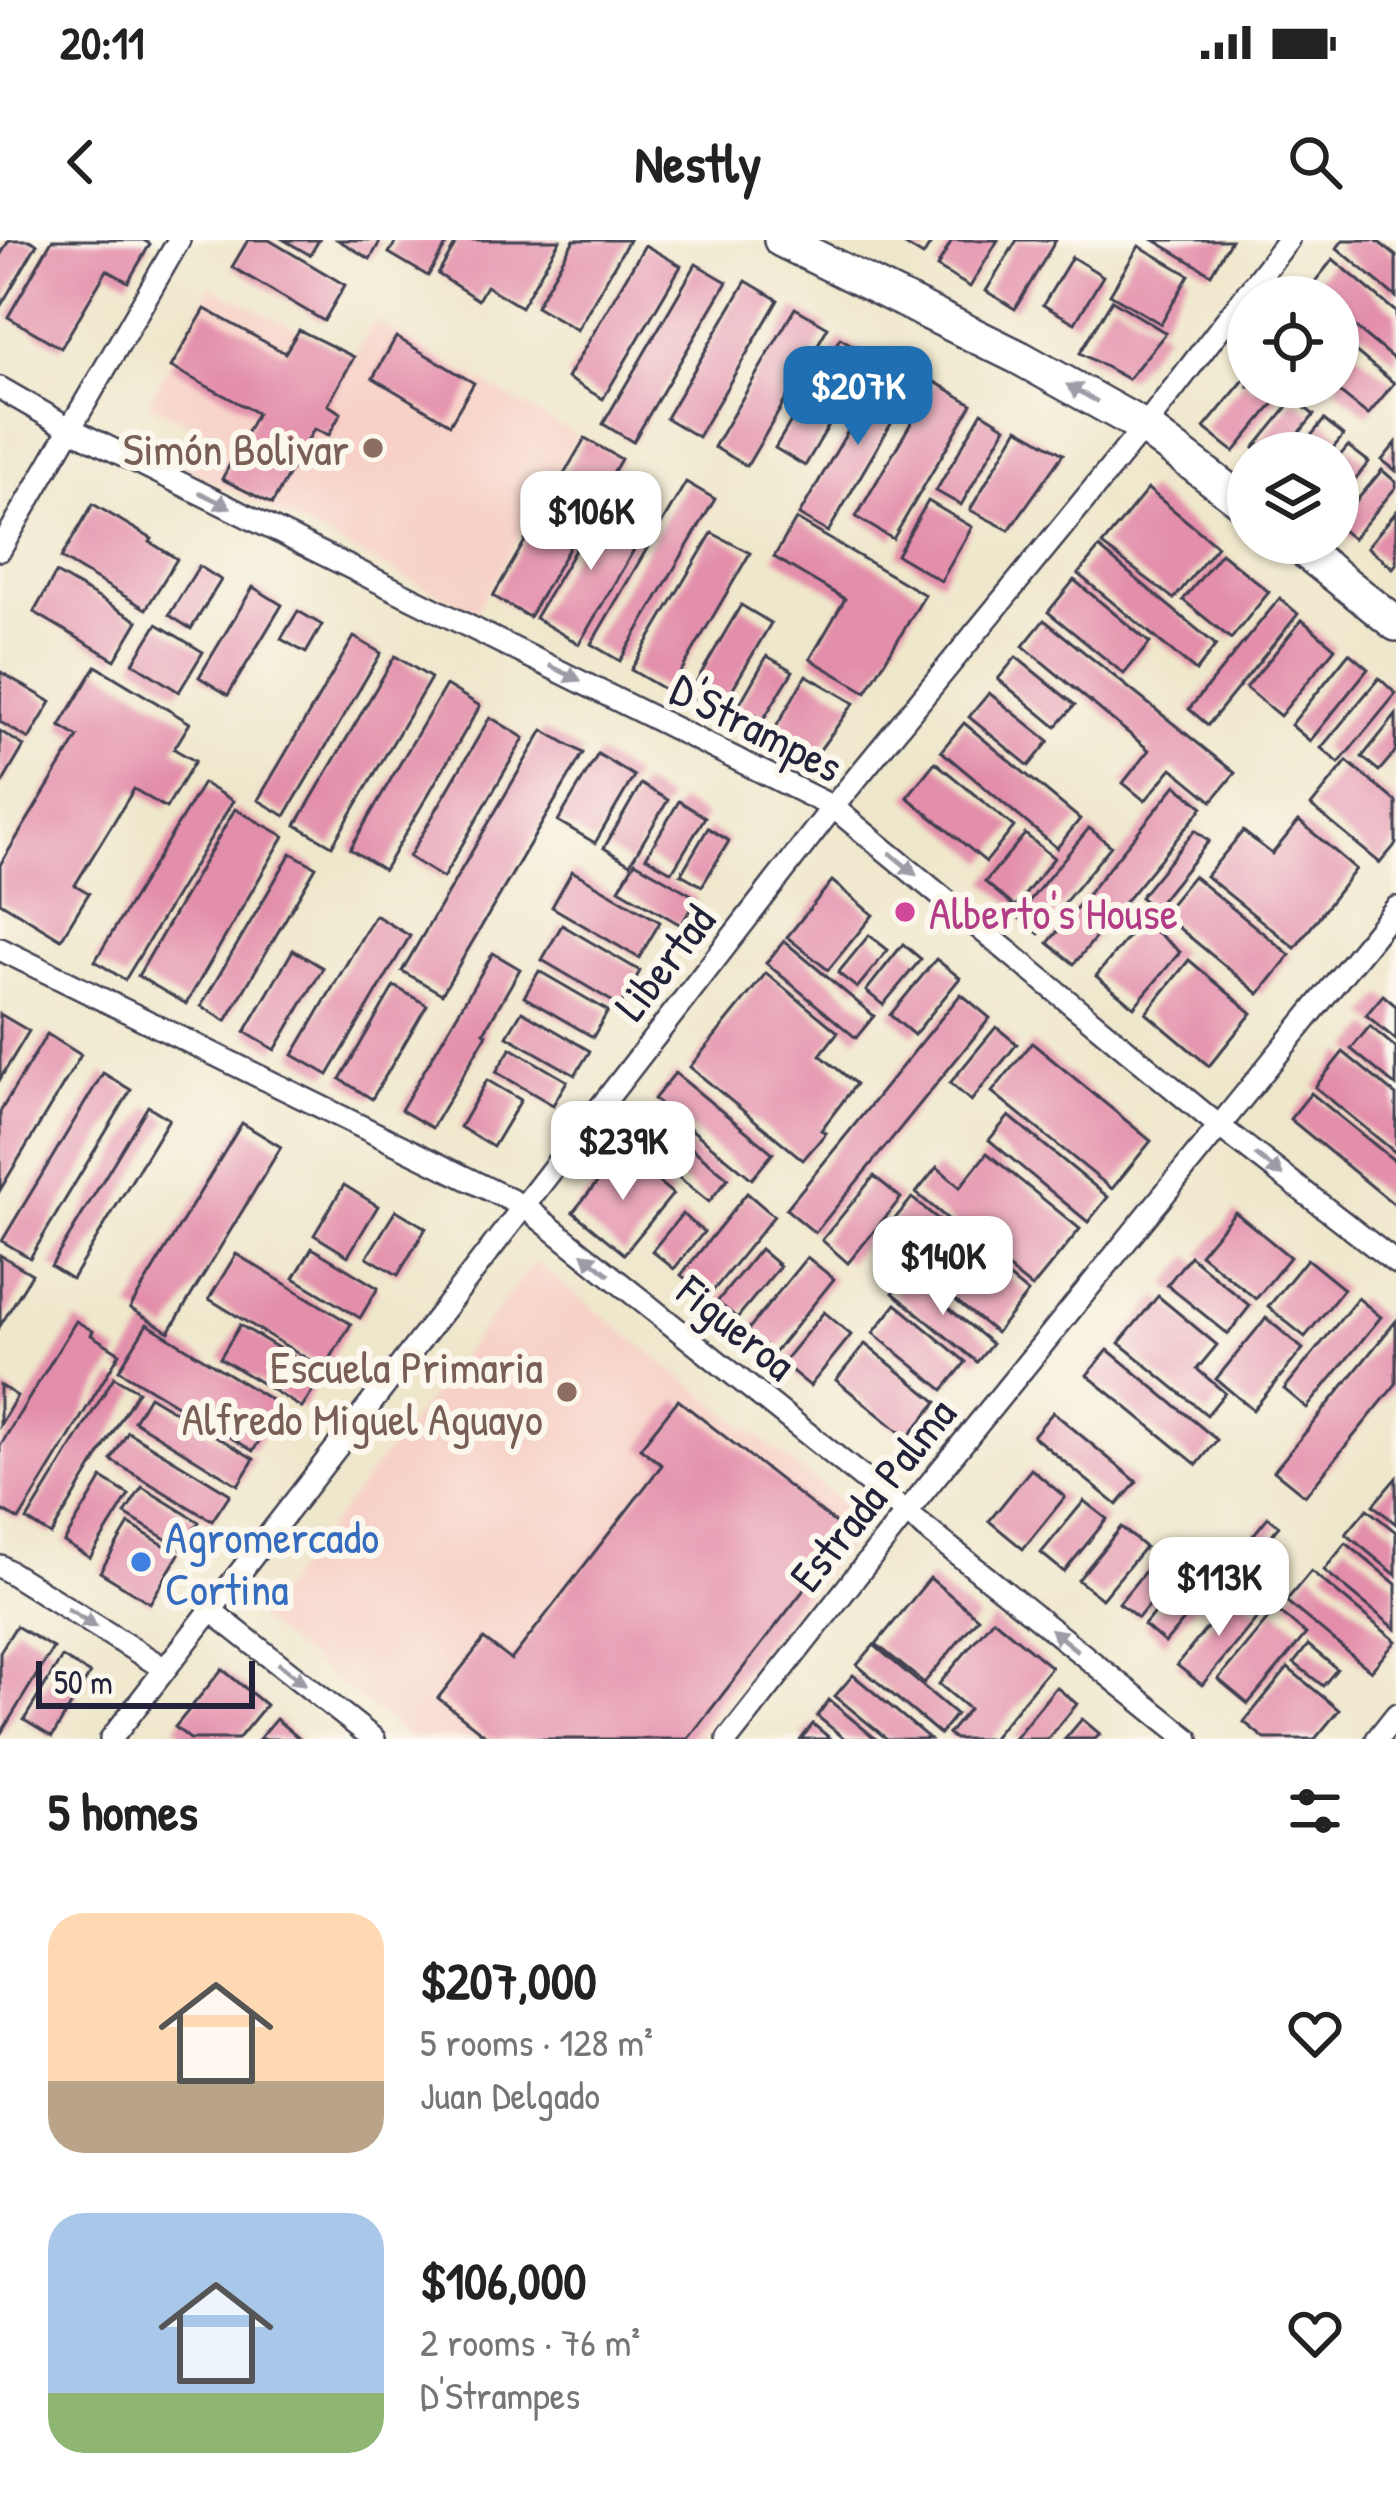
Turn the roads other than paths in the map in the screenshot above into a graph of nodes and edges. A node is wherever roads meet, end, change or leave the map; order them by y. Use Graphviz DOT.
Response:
graph roads {
  1 [pos="179,240"];
  2 [pos="781,240"];
  3 [pos="1288,240"];
  4 [pos="0,388"];
  5 [pos="1144,427"];
  6 [pos="71,429"];
  7 [pos="1227,490"];
  8 [pos="0,550"];
  9 [pos="1320,564"];
  10 [pos="1396,625"];
  11 [pos="833,806"];
  12 [pos="1396,908"];
  13 [pos="0,950"];
  14 [pos="1219,1126"];
  15 [pos="525,1207"];
  16 [pos="1396,1263"];
  17 [pos="905,1514"];
  18 [pos="0,1567"];
  19 [pos="209,1609"];
  20 [pos="165,1669"];
  21 [pos="1396,1715"];
  22 [pos="111,1739"];
  23 [pos="374,1739"];
  24 [pos="728,1739"];
  25 [pos="1188,1739"];
  26 [pos="1377,1739"];
  1 -- 6 [label="street"];
  5 -- 2 [label="street, one-way"];
  3 -- 5 [label="street, Libertad"];
  4 -- 6 [label="street, D'Strampes"];
  5 -- 7 [label="street"];
  5 -- 11 [label="street, Libertad"];
  6 -- 8 [label="street"];
  6 -- 11 [label="street, D'Strampes, one-way"];
  9 -- 10 [label="street"];
  11 -- 14 [label="street, D'Strampes, one-way"];
  11 -- 15 [label="street, Libertad"];
  12 -- 14 [label="street, Estrada Palma"];
  13 -- 15 [label="street, Figueroa"];
  14 -- 16 [label="street, D'Strampes, one-way"];
  14 -- 17 [label="street, Estrada Palma"];
  17 -- 15 [label="street, Figueroa, one-way"];
  15 -- 19 [label="street, Libertad"];
  17 -- 24 [label="street, Estrada Palma"];
  25 -- 17 [label="street, Figueroa, one-way"];
  18 -- 20 [label="street, one-way"];
  19 -- 20 [label="street, Libertad"];
  19 -- 23 [label="street, one-way"];
  20 -- 22 [label="street, Libertad"];
  21 -- 26 [label="street"];
}
